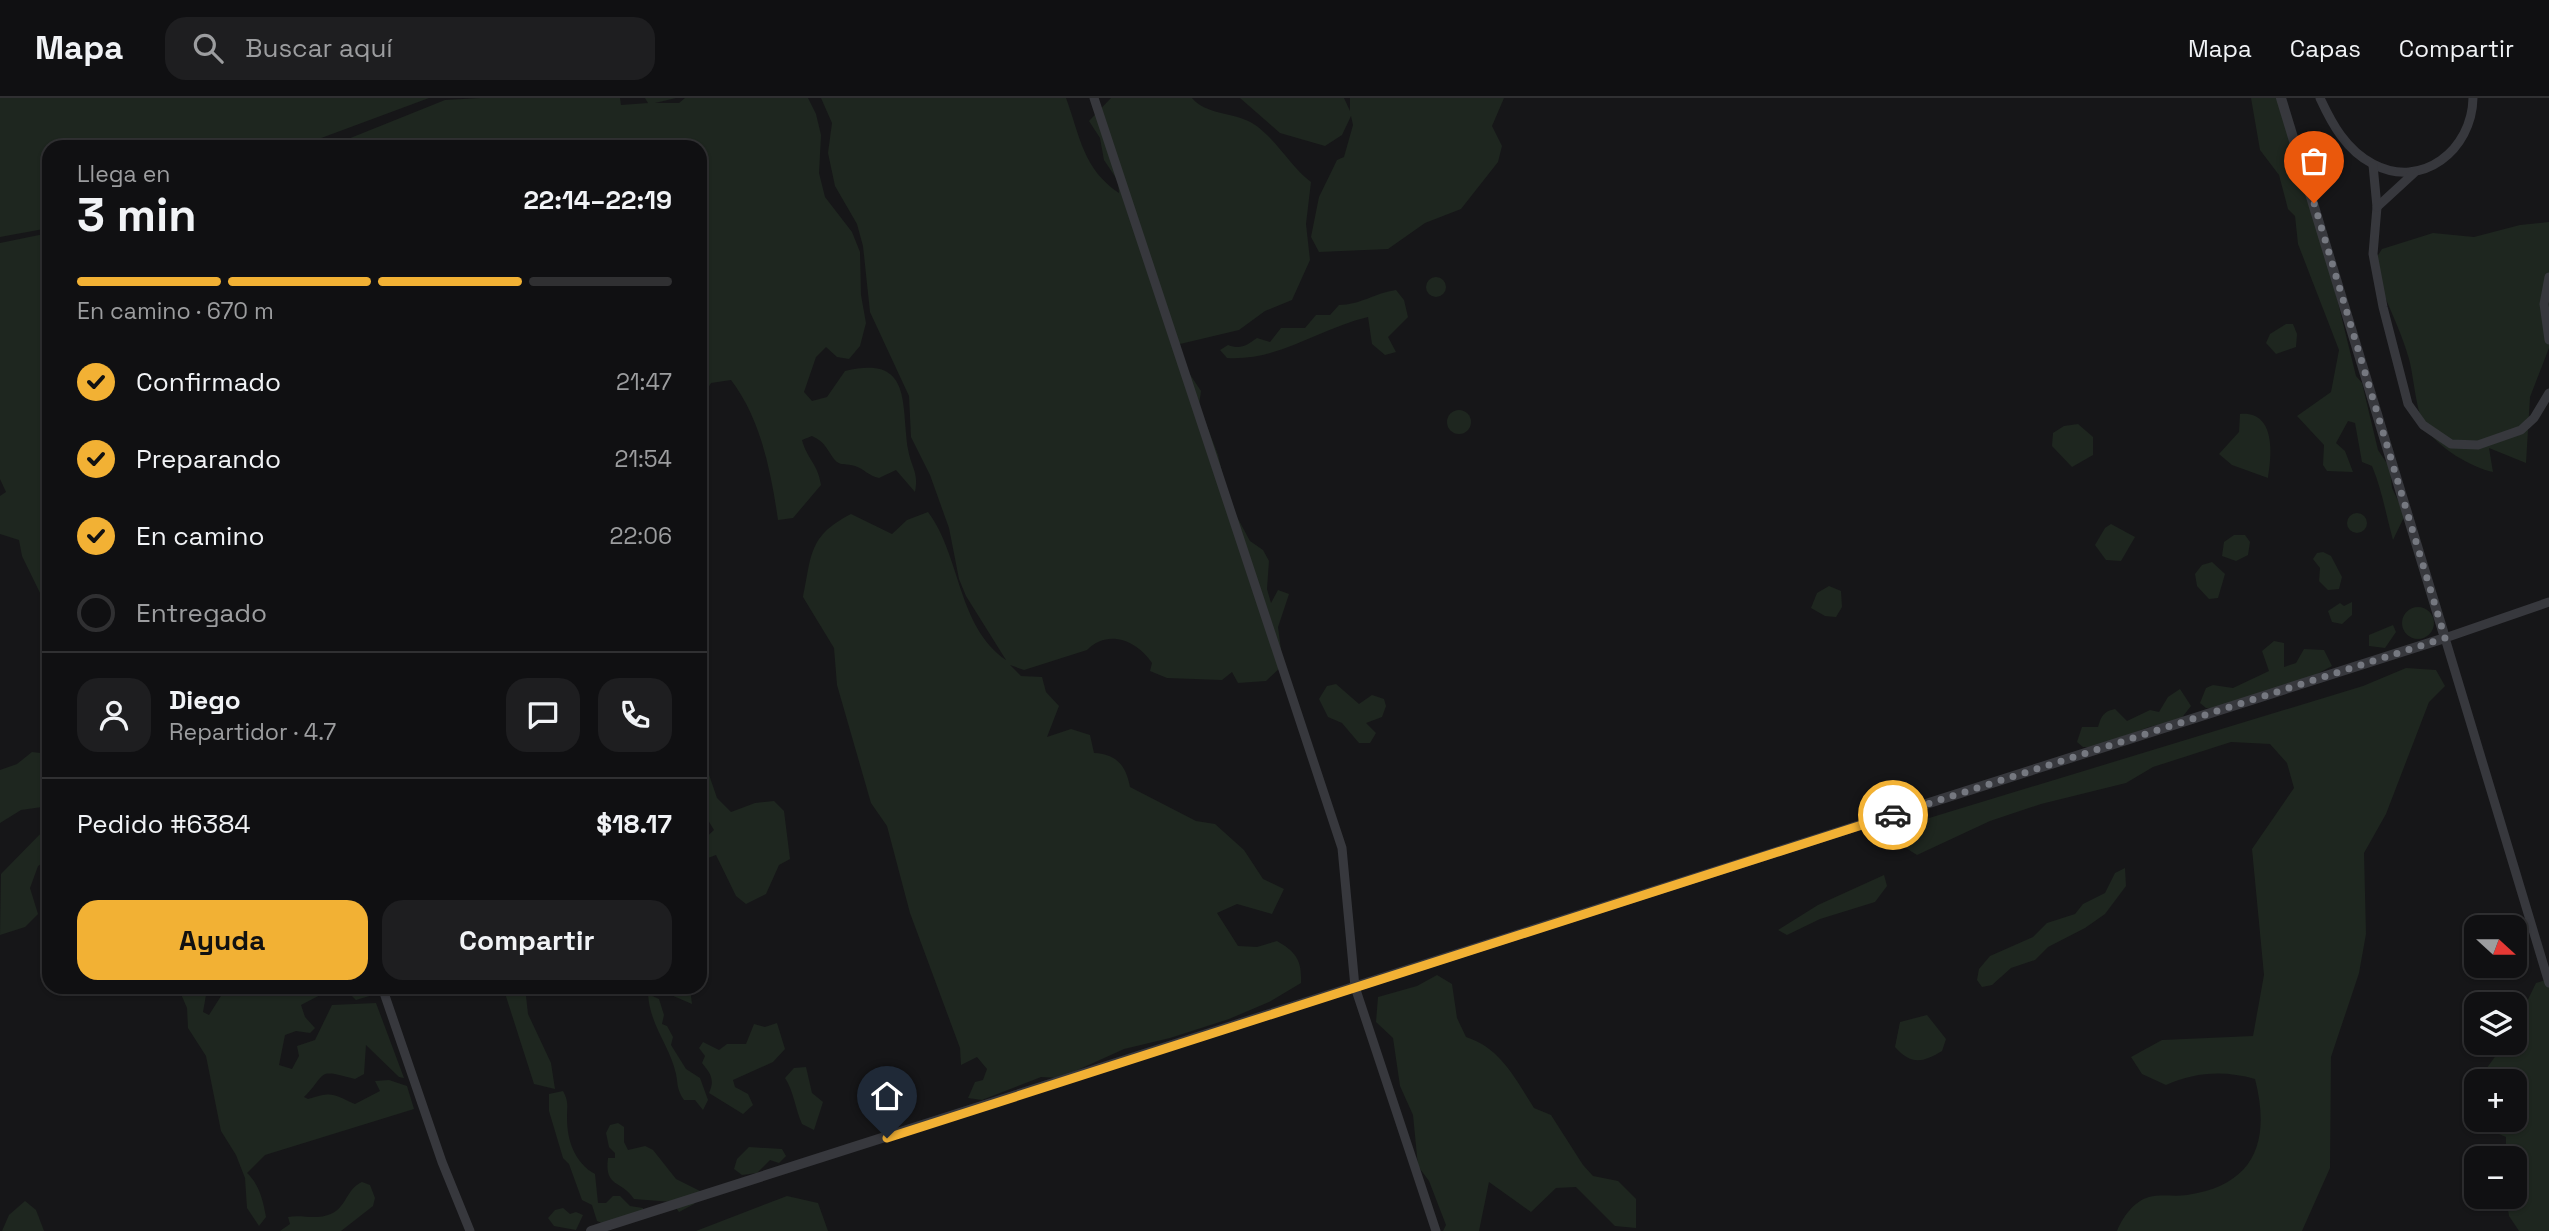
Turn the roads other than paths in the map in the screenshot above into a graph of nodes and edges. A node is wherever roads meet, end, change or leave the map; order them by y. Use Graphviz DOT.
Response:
graph roads {
  1 [pos="1094,98"];
  2 [pos="2281,98"];
  3 [pos="2320,98"];
  4 [pos="2473,98"];
  5 [pos="2373,165"];
  6 [pos="2415,172"];
  7 [pos="2377,207"];
  8 [pos="2549,277"];
  9 [pos="2549,340"];
  10 [pos="2549,393"];
  11 [pos="2549,602"];
  12 [pos="2445,638"];
  13 [pos="2549,983"];
  14 [pos="1356,987"];
  15 [pos="384,994"];
  16 [pos="470,1231"];
  17 [pos="592,1231"];
  18 [pos="1436,1231"];
  1 -- 14 [label="street"];
  2 -- 12 [label="street"];
  3 -- 5 [label="street"];
  4 -- 6 [label="street"];
  5 -- 6 [label="street"];
  5 -- 7 [label="street"];
  6 -- 7 [label="street"];
  7 -- 10 [label="street"];
  8 -- 9 [label="street"];
  11 -- 12 [label="street"];
  12 -- 13 [label="street"];
  12 -- 14 [label="street"];
  14 -- 17 [label="street"];
  14 -- 18 [label="street"];
  15 -- 16 [label="street"];
}
